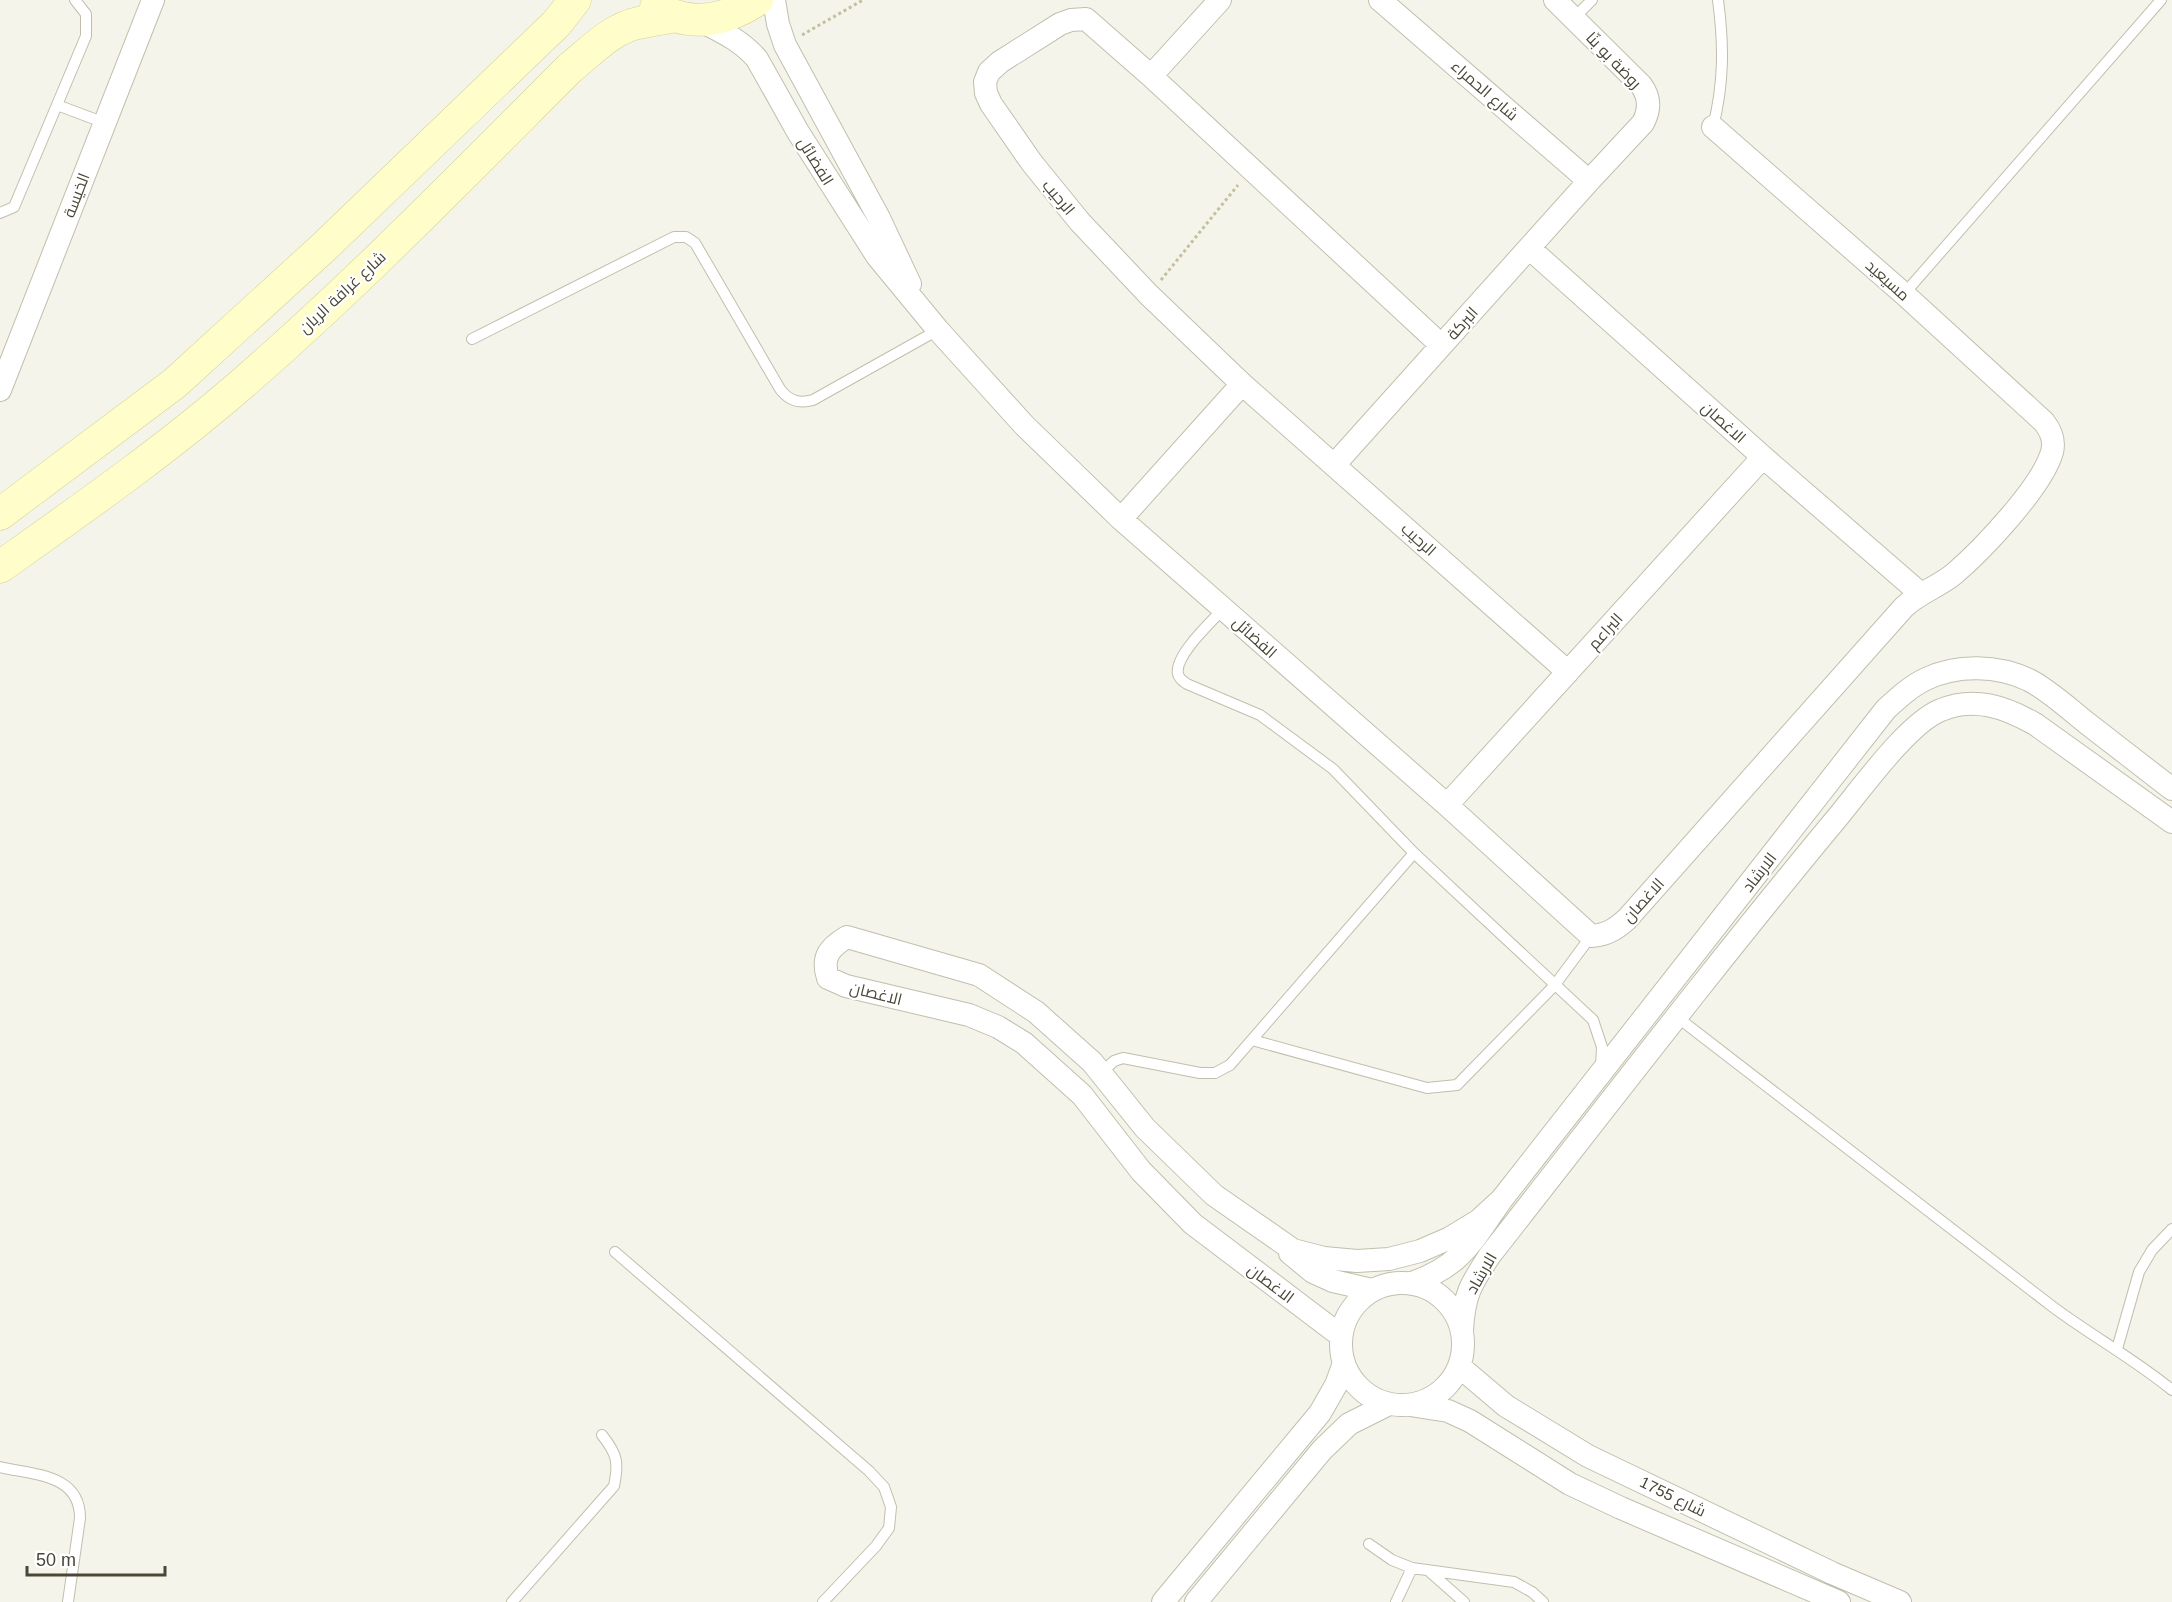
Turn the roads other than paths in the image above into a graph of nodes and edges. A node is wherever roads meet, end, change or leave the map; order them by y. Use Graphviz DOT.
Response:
graph roads {
  1 [pos="75,0"];
  2 [pos="153,0"];
  3 [pos="575,0"];
  4 [pos="646,0"];
  5 [pos="757,0"];
  6 [pos="774,0"];
  7 [pos="1220,0"];
  8 [pos="1380,0"];
  9 [pos="1555,0"];
  10 [pos="1592,0"];
  11 [pos="1718,0"];
  12 [pos="2161,0"];
  13 [pos="1090,10"];
  14 [pos="687,18"];
  15 [pos="1574,18"];
  16 [pos="1151,76"];
  17 [pos="57,105"];
  18 [pos="105,123"];
  19 [pos="1713,127"];
  20 [pos="1589,181"];
  21 [pos="0,213"];
  22 [pos="1528,248"];
  23 [pos="1904,294"];
  24 [pos="932,323"];
  25 [pos="472,339"];
  26 [pos="1441,345"];
  27 [pos="1242,384"];
  28 [pos="0,389"];
  29 [pos="2053,442"];
  30 [pos="1763,457"];
  31 [pos="1335,464"];
  32 [pos="0,514"];
  33 [pos="1121,519"];
  34 [pos="0,567"];
  35 [pos="1921,594"];
  36 [pos="1223,609"];
  37 [pos="1568,672"];
  38 [pos="2172,789"];
  39 [pos="1447,805"];
  40 [pos="2172,822"];
  41 [pos="1414,853"];
  42 [pos="1597,936"];
  43 [pos="1554,986"];
  44 [pos="1677,1017"];
  45 [pos="1252,1040"];
  46 [pos="1101,1073"];
  47 [pos="1600,1075"];
  48 [pos="1502,1199"];
  49 [pos="2172,1229"];
  50 [pos="1266,1232"];
  51 [pos="615,1252"];
  52 [pos="1412,1283"];
  53 [pos="1372,1290"];
  54 [pos="1462,1330"];
  55 [pos="1341,1336"];
  56 [pos="2117,1349"];
  57 [pos="1344,1363"];
  58 [pos="1460,1367"];
  59 [pos="2172,1390"];
  60 [pos="1400,1404"];
  61 [pos="602,1435"];
  62 [pos="0,1467"];
  63 [pos="1369,1544"];
  64 [pos="1412,1568"];
  65 [pos="1430,1572"];
  66 [pos="68,1602"];
  67 [pos="512,1602"];
  68 [pos="823,1602"];
  69 [pos="1163,1602"];
  70 [pos="1196,1602"];
  71 [pos="1396,1602"];
  72 [pos="1464,1602"];
  73 [pos="1543,1602"];
  74 [pos="1839,1602"];
  75 [pos="1900,1602"];
  1 -- 17 [label="lane"];
  2 -- 18 [label="street, الخيسة"];
  3 -- 32 [label="main road"];
  4 -- 14 [label="main road"];
  5 -- 14 [label="main road, شارع غرافة الريان"];
  6 -- 24 [label="street, الفضائل"];
  7 -- 16 [label="street"];
  8 -- 20 [label="street, شارع الحمراء"];
  9 -- 15 [label="street, روضة بو بنّا"];
  10 -- 15 [label="lane"];
  11 -- 19 [label="lane"];
  12 -- 23 [label="lane"];
  13 -- 16 [label="street, الرحيب"];
  13 -- 27 [label="street, الرحيب"];
  14 -- 24 [label="street, الفضائل"];
  14 -- 34 [label="main road, شارع غرافة الريان"];
  15 -- 20 [label="street, روضة بو بنّا"];
  16 -- 26 [label="street, الرحيب"];
  17 -- 18 [label="lane"];
  17 -- 21 [label="lane"];
  18 -- 28 [label="street, الخيسة"];
  19 -- 23 [label="street, مسيعيد"];
  20 -- 22 [label="street, البركة"];
  22 -- 26 [label="street, البركة"];
  22 -- 30 [label="street, الاغصان"];
  23 -- 29 [label="street, مسيعيد"];
  24 -- 25 [label="lane"];
  24 -- 33 [label="street, الفضائل"];
  26 -- 31 [label="street, البركة"];
  27 -- 31 [label="street, الرحيب"];
  27 -- 33 [label="street"];
  29 -- 35 [label="street, الاغصان"];
  30 -- 35 [label="street, الاغصان"];
  30 -- 37 [label="street, البراعم"];
  31 -- 37 [label="street, الرحيب"];
  33 -- 36 [label="street, الفضائل"];
  35 -- 42 [label="street, الاغصان"];
  36 -- 39 [label="street, الفضائل"];
  36 -- 41 [label="lane"];
  37 -- 39 [label="street, البراعم"];
  38 -- 47 [label="street, الارشاد"];
  39 -- 42 [label="street, الفضائل"];
  40 -- 44 [label="street, الارشاد"];
  41 -- 43 [label="lane"];
  41 -- 45 [label="lane"];
  42 -- 43 [label="lane"];
  43 -- 45 [label="lane"];
  43 -- 47 [label="lane"];
  44 -- 54 [label="street, الارشاد"];
  44 -- 56 [label="lane"];
  45 -- 46 [label="lane"];
  46 -- 50 [label="street, الاغصان"];
  46 -- 55 [label="street, الاغصان"];
  47 -- 48 [label="street, الارشاد"];
  48 -- 50 [label="street, الاغصان"];
  48 -- 52 [label="street, الارشاد"];
  49 -- 56 [label="lane"];
  50 -- 53 [label="street, الاغصان"];
  51 -- 68 [label="lane"];
  52 -- 53 [label="street"];
  52 -- 54 [label="street"];
  53 -- 55 [label="street"];
  54 -- 58 [label="street"];
  55 -- 57 [label="street"];
  56 -- 59 [label="lane"];
  57 -- 60 [label="street"];
  57 -- 69 [label="street"];
  58 -- 60 [label="street"];
  58 -- 75 [label="street, شارع 1755"];
  60 -- 70 [label="street"];
  60 -- 74 [label="street, شارع 1755"];
  61 -- 67 [label="lane"];
  62 -- 66 [label="lane"];
  63 -- 64 [label="lane"];
  64 -- 65 [label="lane"];
  64 -- 71 [label="lane"];
  65 -- 72 [label="lane"];
  65 -- 73 [label="lane"];
}
